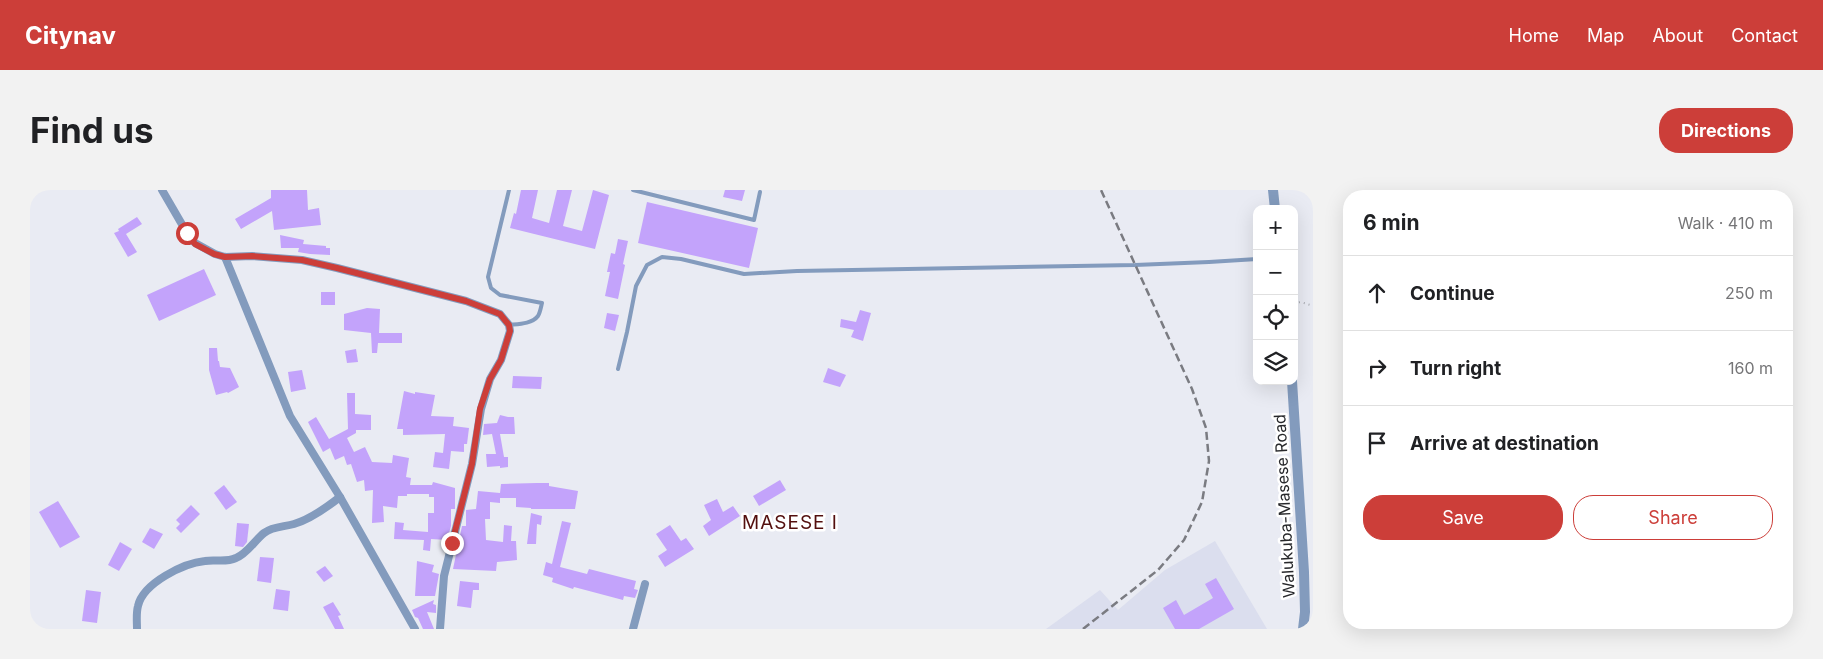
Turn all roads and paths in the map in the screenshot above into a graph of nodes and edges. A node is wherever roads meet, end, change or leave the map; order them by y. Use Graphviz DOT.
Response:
graph roads {
  1 [pos="162,190"];
  2 [pos="509,190"];
  3 [pos="633,190"];
  4 [pos="1273,190"];
  5 [pos="760,192"];
  6 [pos="1275,205"];
  7 [pos="225,257"];
  8 [pos="1253,259"];
  9 [pos="1298,302"];
  10 [pos="1313,306"];
  11 [pos="509,325"];
  12 [pos="618,368"];
  13 [pos="1292,385"];
  14 [pos="340,497"];
  15 [pos="645,584"];
  16 [pos="137,629"];
  17 [pos="415,629"];
  18 [pos="440,629"];
  19 [pos="633,629"];
  20 [pos="1303,629"];
  1 -- 7 [label="street"];
  2 -- 11 [label="lane"];
  3 -- 5 [label="lane"];
  4 -- 6 [label="street"];
  7 -- 11 [label="street"];
  7 -- 14 [label="street"];
  8 -- 12 [label="lane"];
  9 -- 10 [label="path"];
  11 -- 18 [label="street"];
  13 -- 20 [label="street, Walukuba-Masese Road"];
  14 -- 16 [label="street"];
  14 -- 17 [label="street"];
  15 -- 19 [label="street"];
}
